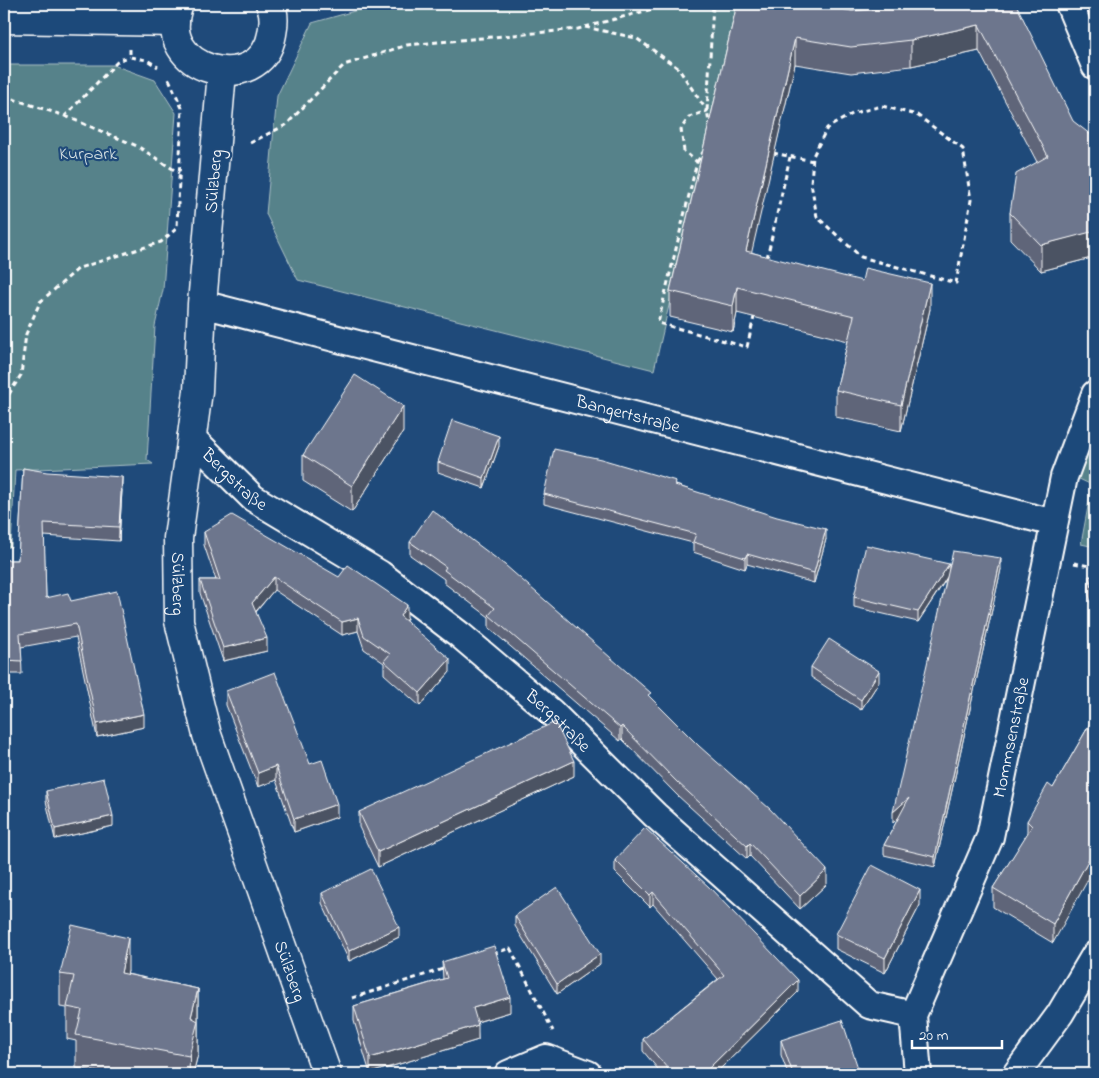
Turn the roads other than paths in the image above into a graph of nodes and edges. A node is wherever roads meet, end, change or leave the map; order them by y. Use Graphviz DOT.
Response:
graph roads {
  1 [pos="270,4"];
  2 [pos="1069,4"];
  3 [pos="177,13"];
  4 [pos="4,19"];
  5 [pos="1095,66"];
  6 [pos="222,72"];
  7 [pos="202,304"];
  8 [pos="1095,394"];
  9 [pos="191,437"];
  10 [pos="1054,523"];
  11 [pos="1095,955"];
  12 [pos="913,1015"];
  13 [pos="327,1074"];
  14 [pos="508,1074"];
  15 [pos="588,1074"];
  16 [pos="918,1074"];
  17 [pos="1016,1074"];
  1 -- 6 [label="street"];
  2 -- 5 [label="street"];
  3 -- 4 [label="street"];
  3 -- 6 [label="street"];
  6 -- 7 [label="street, Sülzberg"];
  7 -- 9 [label="street, Sülzberg"];
  7 -- 10 [label="street, Bangertstraße"];
  8 -- 10 [label="street, Mommsenstraße"];
  9 -- 12 [label="street, Bergstraße"];
  9 -- 13 [label="street, Sülzberg"];
  10 -- 12 [label="street, Mommsenstraße"];
  11 -- 17 [label="street"];
  12 -- 16 [label="street, Mommsenstraße"];
  14 -- 15 [label="street"];
}
